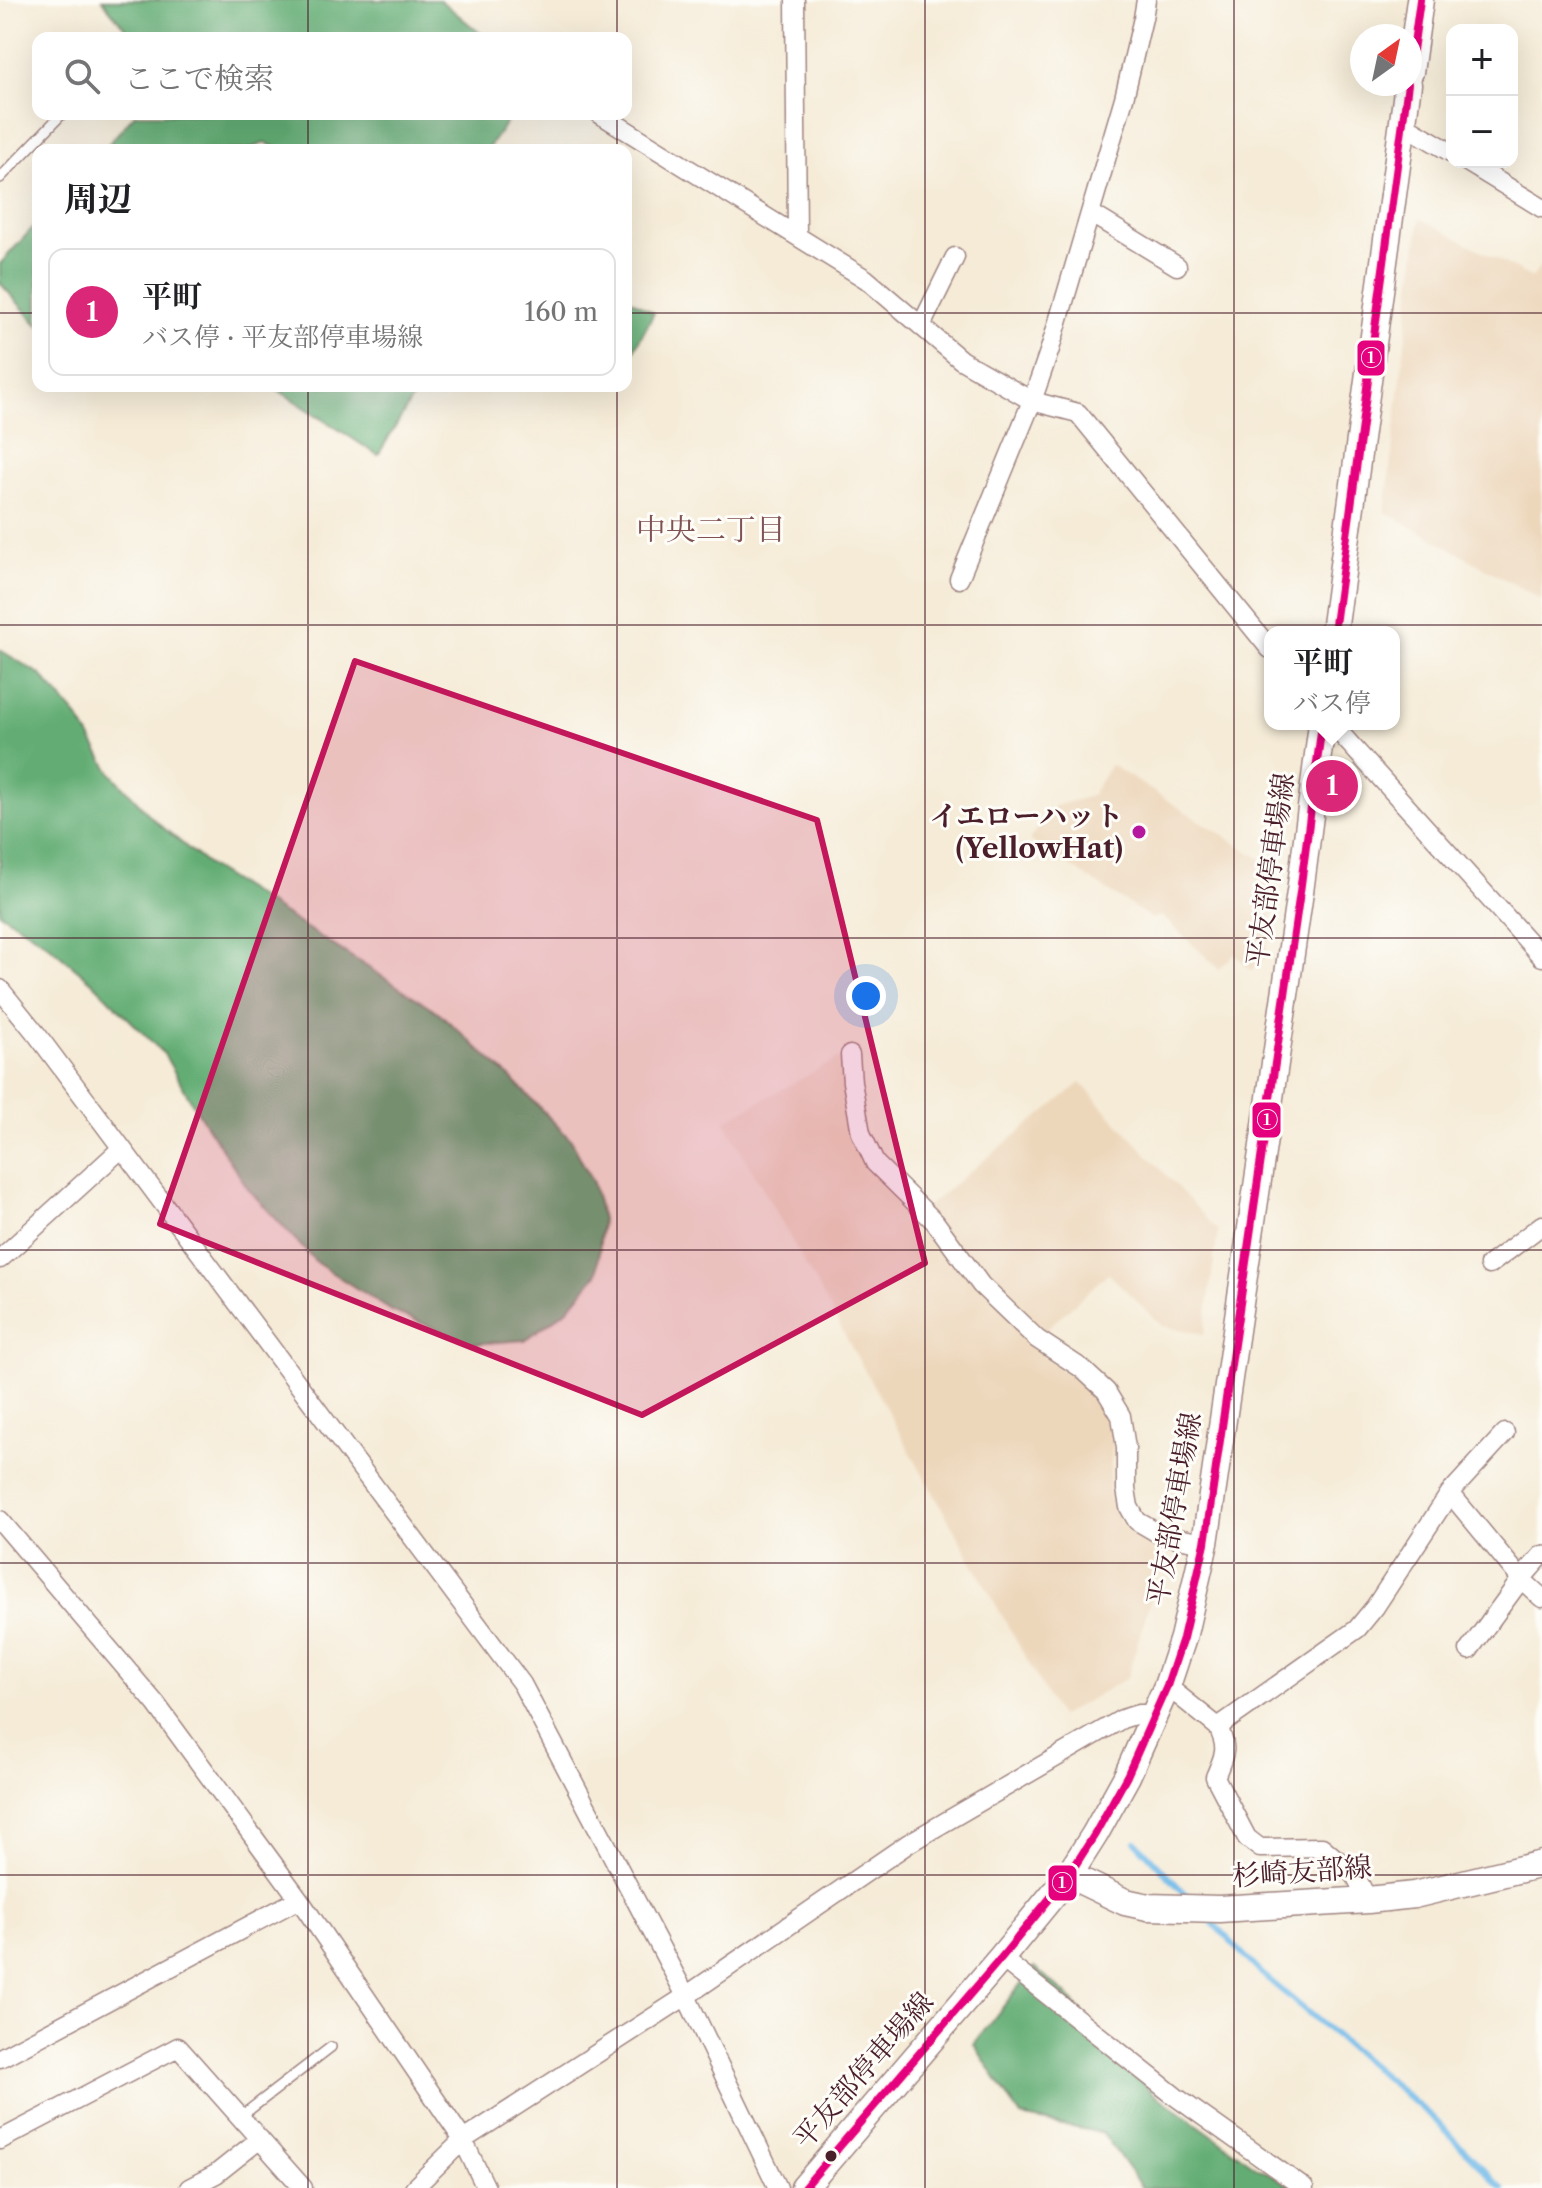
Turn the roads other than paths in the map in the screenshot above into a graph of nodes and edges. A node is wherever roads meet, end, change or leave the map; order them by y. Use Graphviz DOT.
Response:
graph roads {
  1 [pos="795,0"];
  2 [pos="1146,0"];
  3 [pos="1420,0"];
  4 [pos="1417,24"];
  5 [pos="1406,96"];
  6 [pos="56,120"];
  7 [pos="610,120"];
  8 [pos="1403,124"];
  9 [pos="33,144"];
  10 [pos="32,145"];
  11 [pos="1446,149"];
  12 [pos="1477,168"];
  13 [pos="0,178"];
  14 [pos="1542,208"];
  15 [pos="1090,213"];
  16 [pos="797,236"];
  17 [pos="955,257"];
  18 [pos="1177,266"];
  19 [pos="921,326"];
  20 [pos="1032,401"];
  21 [pos="959,579"];
  22 [pos="1335,626"];
  23 [pos="1264,642"];
  24 [pos="1321,730"];
  25 [pos="1338,730"];
  26 [pos="1535,933"];
  27 [pos="1542,957"];
  28 [pos="0,989"];
  29 [pos="850,1055"];
  30 [pos="122,1148"];
  31 [pos="1542,1225"];
  32 [pos="0,1259"];
  33 [pos="1489,1265"];
  34 [pos="1505,1433"];
  35 [pos="1450,1493"];
  36 [pos="0,1520"];
  37 [pos="1205,1543"];
  38 [pos="1542,1555"];
  39 [pos="1521,1579"];
  40 [pos="1542,1598"];
  41 [pos="1469,1650"];
  42 [pos="1167,1686"];
  43 [pos="1157,1714"];
  44 [pos="1218,1727"];
  45 [pos="1542,1864"];
  46 [pos="1069,1875"];
  47 [pos="299,1899"];
  48 [pos="1368,1900"];
  49 [pos="1001,1958"];
  50 [pos="686,1996"];
  51 [pos="331,2047"];
  52 [pos="0,2058"];
  53 [pos="240,2117"];
  54 [pos="260,2139"];
  55 [pos="0,2140"];
  56 [pos="463,2140"];
  57 [pos="189,2188"];
  58 [pos="303,2188"];
  59 [pos="414,2188"];
  60 [pos="486,2188"];
  61 [pos="778,2188"];
  62 [pos="804,2188"];
  63 [pos="1304,2188"];
  1 -- 16 [label="street"];
  2 -- 15 [label="street"];
  3 -- 4 [label="main road"];
  5 -- 8 [label="main road"];
  6 -- 9 [label="lane"];
  7 -- 16 [label="street"];
  8 -- 11 [label="street"];
  8 -- 22 [label="main road"];
  10 -- 13 [label="lane"];
  12 -- 14 [label="street"];
  15 -- 18 [label="street"];
  15 -- 20 [label="street"];
  16 -- 19 [label="street"];
  17 -- 19 [label="street"];
  19 -- 20 [label="street"];
  20 -- 21 [label="street"];
  20 -- 23 [label="street"];
  24 -- 37 [label="main road, 平友部停車場線"];
  25 -- 26 [label="street"];
  26 -- 27 [label="street"];
  28 -- 30 [label="street"];
  29 -- 37 [label="street"];
  30 -- 32 [label="street"];
  30 -- 50 [label="street"];
  31 -- 33 [label="street"];
  34 -- 35 [label="street"];
  35 -- 39 [label="street"];
  35 -- 44 [label="street"];
  36 -- 47 [label="street"];
  37 -- 42 [label="main road, 平友部停車場線"];
  38 -- 39 [label="street"];
  39 -- 40 [label="street"];
  39 -- 41 [label="street"];
  42 -- 43 [label="main road, 平友部停車場線"];
  42 -- 44 [label="street"];
  43 -- 46 [label="main road, 平友部停車場線"];
  43 -- 50 [label="street"];
  44 -- 48 [label="street"];
  45 -- 48 [label="main road, 杉崎友部線"];
  46 -- 48 [label="main road, 杉崎友部線"];
  46 -- 49 [label="main road, 平友部停車場線"];
  47 -- 52 [label="street"];
  47 -- 56 [label="street"];
  49 -- 62 [label="main road, 平友部停車場線"];
  49 -- 63 [label="street"];
  50 -- 56 [label="street"];
  50 -- 61 [label="street"];
  51 -- 53 [label="lane"];
  53 -- 54 [label="street"];
  53 -- 55 [label="street"];
  54 -- 57 [label="street"];
  54 -- 58 [label="street"];
  56 -- 59 [label="street"];
  56 -- 60 [label="street"];
}
